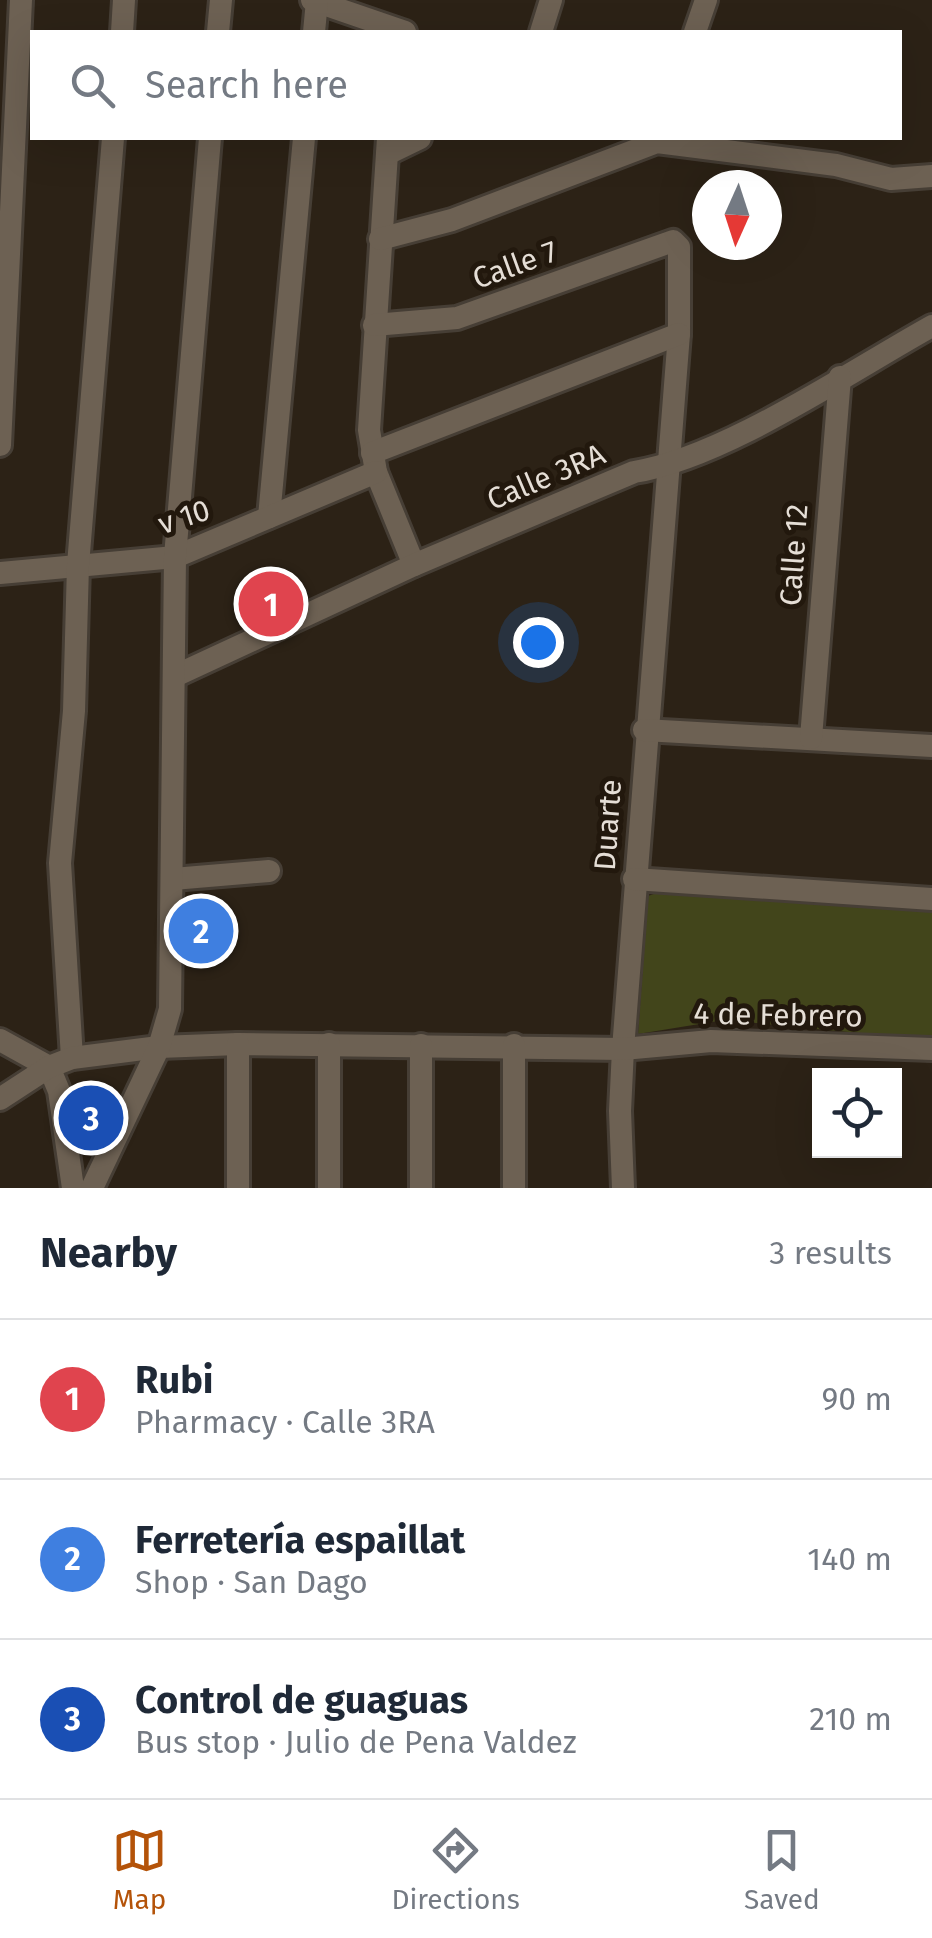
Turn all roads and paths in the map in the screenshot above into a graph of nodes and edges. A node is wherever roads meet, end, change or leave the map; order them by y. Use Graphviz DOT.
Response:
graph roads {
  1 [pos="20,0"];
  2 [pos="124,0"];
  3 [pos="221,0"];
  4 [pos="314,0"];
  5 [pos="552,0"];
  6 [pos="706,0"];
  7 [pos="122,30"];
  8 [pos="218,30"];
  9 [pos="314,30"];
  10 [pos="394,30"];
  11 [pos="542,30"];
  12 [pos="696,30"];
  13 [pos="113,140"];
  14 [pos="210,140"];
  15 [pos="304,140"];
  16 [pos="412,140"];
  17 [pos="652,140"];
  18 [pos="661,140"];
  19 [pos="387,146"];
  20 [pos="932,176"];
  21 [pos="380,239"];
  22 [pos="673,241"];
  23 [pos="374,326"];
  24 [pos="932,326"];
  25 [pos="679,334"];
  26 [pos="840,377"];
  27 [pos="0,444"];
  28 [pos="374,463"];
  29 [pos="667,467"];
  30 [pos="270,517"];
  31 [pos="176,557"];
  32 [pos="78,565"];
  33 [pos="414,565"];
  34 [pos="0,573"];
  35 [pos="177,675"];
  36 [pos="644,730"];
  37 [pos="811,738"];
  38 [pos="932,746"];
  39 [pos="269,871"];
  40 [pos="173,879"];
  41 [pos="634,880"];
  42 [pos="932,899"];
  43 [pos="0,1040"];
  44 [pos="238,1044"];
  45 [pos="329,1044"];
  46 [pos="422,1044"];
  47 [pos="514,1045"];
  48 [pos="159,1047"];
  49 [pos="623,1048"];
  50 [pos="932,1049"];
  51 [pos="72,1058"];
  52 [pos="49,1067"];
  53 [pos="0,1099"];
  54 [pos="73,1188"];
  55 [pos="92,1188"];
  56 [pos="238,1188"];
  57 [pos="329,1188"];
  58 [pos="421,1188"];
  59 [pos="514,1188"];
  60 [pos="623,1188"];
  1 -- 27 [label="street"];
  2 -- 7 [label="street"];
  3 -- 8 [label="street"];
  4 -- 9 [label="street"];
  4 -- 10 [label="street"];
  5 -- 11 [label="street"];
  6 -- 12 [label="street"];
  13 -- 32 [label="street"];
  14 -- 31 [label="street"];
  15 -- 30 [label="street"];
  16 -- 19 [label="street"];
  17 -- 21 [label="street"];
  18 -- 20 [label="street"];
  19 -- 21 [label="street"];
  21 -- 23 [label="street"];
  22 -- 23 [label="street, Calle 7"];
  22 -- 25 [label="street, Duarte"];
  23 -- 28 [label="street"];
  24 -- 26 [label="street, Calle 3RA"];
  25 -- 28 [label="street, v 10"];
  25 -- 29 [label="street, Duarte"];
  26 -- 29 [label="street, Calle 3RA"];
  26 -- 37 [label="street, Calle 12"];
  28 -- 30 [label="street, v 10"];
  28 -- 33 [label="street"];
  29 -- 33 [label="street, Calle 3RA"];
  29 -- 36 [label="street, Duarte"];
  30 -- 31 [label="street, v 10"];
  31 -- 32 [label="street, v 10"];
  31 -- 35 [label="street"];
  32 -- 34 [label="street, v 10"];
  32 -- 51 [label="street"];
  33 -- 35 [label="street, Calle 3RA"];
  35 -- 40 [label="street"];
  36 -- 37 [label="street"];
  36 -- 41 [label="street, Duarte"];
  37 -- 38 [label="street"];
  39 -- 40 [label="street"];
  40 -- 48 [label="street"];
  41 -- 42 [label="street"];
  41 -- 49 [label="street, Duarte"];
  43 -- 52 [label="street"];
  44 -- 45 [label="street, 4 de Febrero"];
  44 -- 48 [label="street, 4 de Febrero"];
  44 -- 56 [label="street"];
  45 -- 46 [label="street, 4 de Febrero"];
  45 -- 57 [label="street"];
  46 -- 47 [label="street, 4 de Febrero"];
  46 -- 58 [label="street"];
  47 -- 49 [label="street, 4 de Febrero"];
  47 -- 59 [label="street"];
  48 -- 51 [label="street, 4 de Febrero"];
  48 -- 55 [label="street"];
  49 -- 50 [label="street, 4 de Febrero"];
  49 -- 60 [label="street, Duarte"];
  51 -- 52 [label="street, 4 de Febrero"];
  52 -- 53 [label="street, 4 de Febrero"];
  52 -- 54 [label="street"];
}
